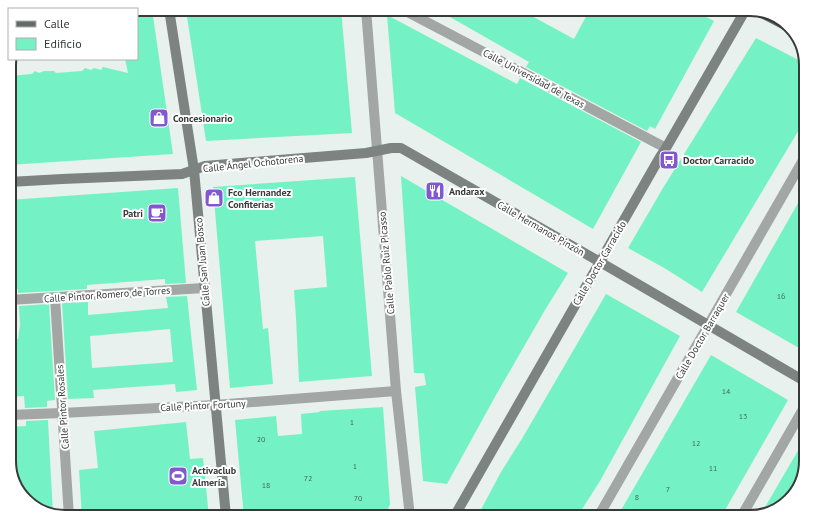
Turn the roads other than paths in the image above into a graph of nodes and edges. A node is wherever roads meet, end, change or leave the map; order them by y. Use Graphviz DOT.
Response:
graph roads {
  1 [pos="170,16"];
  2 [pos="367,16"];
  3 [pos="415,16"];
  4 [pos="742,16"];
  5 [pos="666,148"];
  6 [pos="377,151"];
  7 [pos="799,167"];
  8 [pos="194,170"];
  9 [pos="16,182"];
  10 [pos="600,262"];
  11 [pos="204,288"];
  12 [pos="55,298"];
  13 [pos="16,300"];
  14 [pos="708,325"];
  15 [pos="799,378"];
  16 [pos="396,391"];
  17 [pos="215,405"];
  18 [pos="62,413"];
  19 [pos="16,415"];
  20 [pos="799,416"];
  21 [pos="69,510"];
  22 [pos="225,510"];
  23 [pos="409,510"];
  24 [pos="458,510"];
  25 [pos="602,510"];
  26 [pos="745,510"];
  1 -- 8 [label="street, Calle San Juan Bosco"];
  2 -- 6 [label="street, Calle Pablo Ruiz Picasso"];
  3 -- 5 [label="street, Calle Universidad de Texas"];
  4 -- 5 [label="street, Calle Doctor Carracido"];
  5 -- 10 [label="street, Calle Doctor Carracido"];
  6 -- 8 [label="street, Calle Ángel Ochotorena"];
  6 -- 10 [label="street, Calle Hermanos Pinzón"];
  6 -- 16 [label="street, Calle Pablo Ruiz Picasso"];
  7 -- 14 [label="street, Calle Doctor Barraquer"];
  8 -- 9 [label="street, Calle Ángel Ochotorena"];
  8 -- 11 [label="street, Calle San Juan Bosco"];
  10 -- 14 [label="street, Calle Hermanos Pinzón"];
  10 -- 24 [label="street, Calle Doctor Carracido"];
  11 -- 12 [label="street, Calle Pintor Romero de Torres"];
  11 -- 17 [label="street, Calle San Juan Bosco"];
  12 -- 13 [label="street, Calle Pintor Romero de Torres"];
  12 -- 18 [label="street, Calle Pintor Rosales"];
  14 -- 15 [label="street, Calle Hermanos Pinzón"];
  14 -- 25 [label="street, Calle Doctor Barraquer"];
  16 -- 17 [label="street, Calle Pintor Fortuny"];
  16 -- 23 [label="street, Calle Pablo Ruiz Picasso"];
  17 -- 18 [label="street, Calle Pintor Fortuny"];
  17 -- 22 [label="street, Calle San Juan Bosco"];
  18 -- 19 [label="street, Calle Pintor Fortuny"];
  18 -- 21 [label="street, Calle Pintor Rosales"];
  20 -- 26 [label="street"];
}
